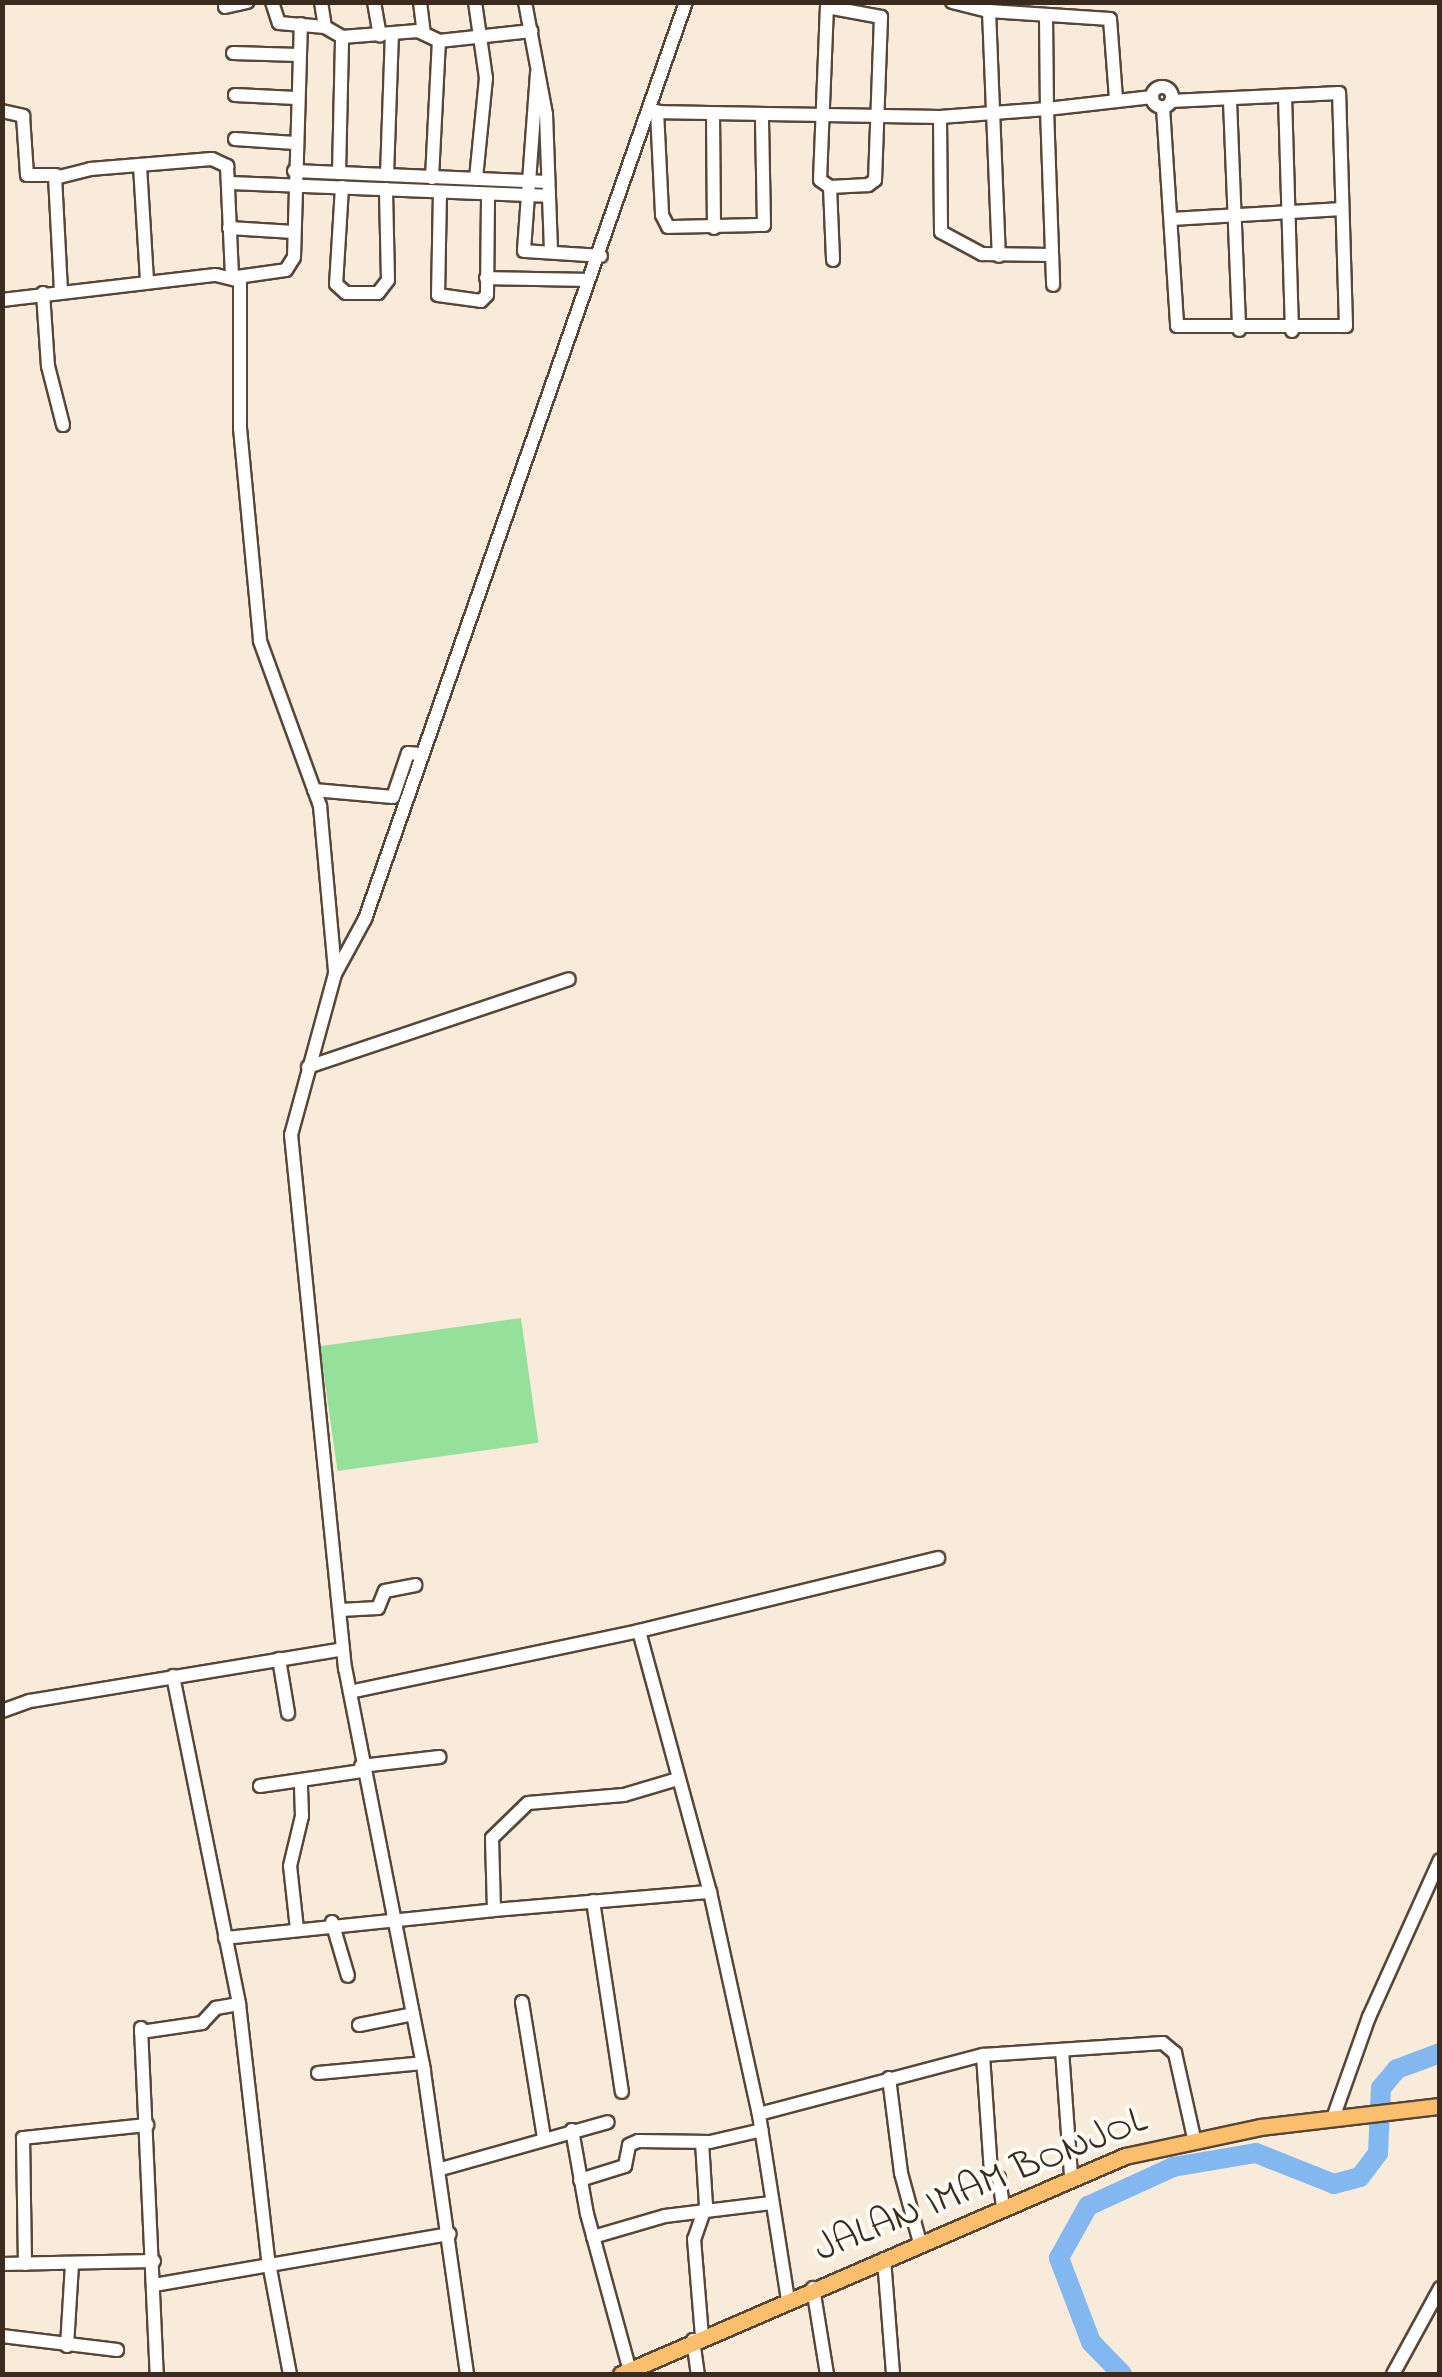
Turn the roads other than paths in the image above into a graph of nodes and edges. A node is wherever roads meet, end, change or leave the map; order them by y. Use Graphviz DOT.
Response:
graph roads {
  1 [pos="247,2"];
  2 [pos="272,2"];
  3 [pos="322,2"];
  4 [pos="374,2"];
  5 [pos="420,2"];
  6 [pos="476,2"];
  7 [pos="525,2"];
  8 [pos="686,2"];
  9 [pos="952,2"];
  10 [pos="226,7"];
  11 [pos="999,9"];
  12 [pos="1053,12"];
  13 [pos="301,24"];
  14 [pos="325,27"];
  15 [pos="531,31"];
  16 [pos="424,33"];
  17 [pos="386,35"];
  18 [pos="482,36"];
  19 [pos="342,37"];
  20 [pos="438,41"];
  21 [pos="233,53"];
  22 [pos="299,55"];
  23 [pos="536,72"];
  24 [pos="234,95"];
  25 [pos="1286,96"];
  26 [pos="296,98"];
  27 [pos="1116,100"];
  28 [pos="1230,101"];
  29 [pos="1162,102"];
  30 [pos="1047,109"];
  31 [pos="2,111"];
  32 [pos="654,111"];
  33 [pos="713,114"];
  34 [pos="994,115"];
  35 [pos="762,116"];
  36 [pos="822,118"];
  37 [pos="874,118"];
  38 [pos="940,118"];
  39 [pos="235,139"];
  40 [pos="295,143"];
  41 [pos="140,166"];
  42 [pos="56,175"];
  43 [pos="294,178"];
  44 [pos="432,178"];
  45 [pos="476,179"];
  46 [pos="340,180"];
  47 [pos="386,182"];
  48 [pos="230,183"];
  49 [pos="830,187"];
  50 [pos="527,188"];
  51 [pos="548,189"];
  52 [pos="440,192"];
  53 [pos="488,194"];
  54 [pos="1342,209"];
  55 [pos="1288,214"];
  56 [pos="1237,217"];
  57 [pos="1173,220"];
  58 [pos="230,228"];
  59 [pos="714,228"];
  60 [pos="294,232"];
  61 [pos="550,252"];
  62 [pos="1051,255"];
  63 [pos="601,256"];
  64 [pos="999,256"];
  65 [pos="833,260"];
  66 [pos="234,276"];
  67 [pos="486,278"];
  68 [pos="586,280"];
  69 [pos="147,282"];
  70 [pos="1053,285"];
  71 [pos="61,291"];
  72 [pos="43,292"];
  73 [pos="2,300"];
  74 [pos="1239,330"];
  75 [pos="1292,330"];
  76 [pos="62,425"];
  77 [pos="421,754"];
  78 [pos="314,790"];
  79 [pos="335,974"];
  80 [pos="568,979"];
  81 [pos="308,1067"];
  82 [pos="938,1558"];
  83 [pos="414,1585"];
  84 [pos="341,1614"];
  85 [pos="639,1631"];
  86 [pos="343,1644"];
  87 [pos="280,1660"];
  88 [pos="173,1676"];
  89 [pos="350,1692"];
  90 [pos="2,1712"];
  91 [pos="288,1713"];
  92 [pos="439,1757"];
  93 [pos="362,1769"];
  94 [pos="678,1779"];
  95 [pos="301,1783"];
  96 [pos="260,1786"];
  97 [pos="1440,1860"];
  98 [pos="710,1892"];
  99 [pos="593,1901"];
  100 [pos="494,1910"];
  101 [pos="394,1920"];
  102 [pos="332,1922"];
  103 [pos="297,1929"];
  104 [pos="225,1938"];
  105 [pos="348,1976"];
  106 [pos="522,2002"];
  107 [pos="239,2004"];
  108 [pos="413,2014"];
  109 [pos="359,2025"];
  110 [pos="1062,2050"];
  111 [pos="983,2055"];
  112 [pos="423,2064"];
  113 [pos="318,2073"];
  114 [pos="889,2078"];
  115 [pos="622,2092"];
  116 [pos="1440,2106"];
  117 [pos="760,2114"];
  118 [pos="1333,2118"];
  119 [pos="608,2122"];
  120 [pos="146,2125"];
  121 [pos="572,2130"];
  122 [pos="762,2130"];
  123 [pos="544,2138"];
  124 [pos="1194,2138"];
  125 [pos="702,2142"];
  126 [pos="441,2169"];
  127 [pos="1070,2177"];
  128 [pos="580,2180"];
  129 [pos="771,2203"];
  130 [pos="1003,2206"];
  131 [pos="704,2212"];
  132 [pos="450,2234"];
  133 [pos="593,2238"];
  134 [pos="920,2242"];
  135 [pos="884,2258"];
  136 [pos="154,2262"];
  137 [pos="2,2264"];
  138 [pos="25,2264"];
  139 [pos="72,2264"];
  140 [pos="269,2264"];
  141 [pos="154,2285"];
  142 [pos="813,2288"];
  143 [pos="1440,2288"];
  144 [pos="788,2300"];
  145 [pos="2,2336"];
  146 [pos="698,2338"];
  147 [pos="67,2346"];
  148 [pos="117,2350"];
  149 [pos="626,2373"];
  150 [pos="157,2374"];
  151 [pos="290,2374"];
  152 [pos="466,2374"];
  153 [pos="698,2374"];
  154 [pos="827,2374"];
  155 [pos="893,2374"];
  156 [pos="1392,2374"];
  1 -- 10 [label="street"];
  2 -- 13 [label="street"];
  3 -- 14 [label="street"];
  4 -- 17 [label="street"];
  5 -- 16 [label="street"];
  6 -- 18 [label="street"];
  7 -- 15 [label="street"];
  8 -- 32 [label="street"];
  9 -- 11 [label="street"];
  11 -- 12 [label="street"];
  11 -- 34 [label="street"];
  12 -- 27 [label="street"];
  12 -- 30 [label="street"];
  13 -- 14 [label="street"];
  13 -- 22 [label="street"];
  14 -- 19 [label="street"];
  15 -- 18 [label="street"];
  15 -- 23 [label="street"];
  16 -- 17 [label="street"];
  16 -- 20 [label="street"];
  17 -- 19 [label="street"];
  17 -- 47 [label="street"];
  18 -- 20 [label="street"];
  18 -- 45 [label="street"];
  19 -- 46 [label="street"];
  20 -- 44 [label="street"];
  21 -- 22 [label="street"];
  22 -- 26 [label="street"];
  23 -- 50 [label="street"];
  23 -- 51 [label="street"];
  24 -- 26 [label="street"];
  25 -- 28 [label="street"];
  25 -- 54 [label="street"];
  25 -- 55 [label="street"];
  26 -- 40 [label="street"];
  27 -- 29 [label="street"];
  27 -- 30 [label="street"];
  28 -- 29 [label="street"];
  28 -- 56 [label="street"];
  29 -- 57 [label="street"];
  30 -- 34 [label="street"];
  30 -- 62 [label="street"];
  31 -- 42 [label="street"];
  32 -- 33 [label="street"];
  32 -- 59 [label="street"];
  32 -- 63 [label="street"];
  33 -- 35 [label="street"];
  33 -- 59 [label="street"];
  34 -- 38 [label="street"];
  34 -- 64 [label="street"];
  35 -- 36 [label="street"];
  35 -- 59 [label="street"];
  36 -- 37 [label="street"];
  36 -- 37 [label="street"];
  36 -- 49 [label="street"];
  37 -- 38 [label="street"];
  37 -- 49 [label="street"];
  38 -- 64 [label="street"];
  39 -- 40 [label="street"];
  40 -- 43 [label="street"];
  41 -- 42 [label="street"];
  41 -- 48 [label="street"];
  41 -- 69 [label="street"];
  42 -- 71 [label="street"];
  43 -- 46 [label="street"];
  43 -- 48 [label="street"];
  43 -- 60 [label="street"];
  44 -- 45 [label="street"];
  44 -- 47 [label="street"];
  45 -- 50 [label="street"];
  46 -- 47 [label="street"];
  46 -- 47 [label="street"];
  47 -- 52 [label="street"];
  48 -- 58 [label="street"];
  49 -- 65 [label="street"];
  50 -- 51 [label="street"];
  50 -- 53 [label="street"];
  50 -- 61 [label="street"];
  51 -- 61 [label="street"];
  52 -- 53 [label="street"];
  52 -- 67 [label="street"];
  53 -- 67 [label="street"];
  54 -- 55 [label="street"];
  54 -- 75 [label="street"];
  55 -- 56 [label="street"];
  55 -- 75 [label="street"];
  56 -- 57 [label="street"];
  56 -- 74 [label="street"];
  57 -- 74 [label="street"];
  58 -- 60 [label="street"];
  58 -- 66 [label="street"];
  60 -- 66 [label="street"];
  61 -- 63 [label="street"];
  62 -- 64 [label="street"];
  62 -- 70 [label="street"];
  63 -- 68 [label="street"];
  66 -- 69 [label="street"];
  66 -- 78 [label="street"];
  67 -- 68 [label="street"];
  68 -- 77 [label="street"];
  69 -- 71 [label="street"];
  71 -- 72 [label="street"];
  72 -- 73 [label="street"];
  72 -- 76 [label="street"];
  74 -- 75 [label="street"];
  77 -- 78 [label="street"];
  77 -- 79 [label="street"];
  78 -- 79 [label="street"];
  79 -- 81 [label="street"];
  80 -- 81 [label="street"];
  81 -- 84 [label="street"];
  82 -- 85 [label="street"];
  83 -- 84 [label="street"];
  84 -- 86 [label="street"];
  85 -- 89 [label="street"];
  85 -- 94 [label="street"];
  86 -- 87 [label="street"];
  86 -- 89 [label="street"];
  87 -- 88 [label="street"];
  87 -- 91 [label="street"];
  88 -- 90 [label="street"];
  88 -- 104 [label="street"];
  89 -- 93 [label="street"];
  92 -- 93 [label="street"];
  93 -- 95 [label="street"];
  93 -- 101 [label="street"];
  94 -- 98 [label="street"];
  94 -- 100 [label="street"];
  95 -- 96 [label="street"];
  95 -- 103 [label="street"];
  97 -- 118 [label="street"];
  98 -- 99 [label="street"];
  98 -- 117 [label="street"];
  99 -- 100 [label="street"];
  99 -- 115 [label="street"];
  100 -- 101 [label="street"];
  101 -- 102 [label="street"];
  101 -- 108 [label="street"];
  102 -- 103 [label="street"];
  102 -- 105 [label="street"];
  103 -- 104 [label="street"];
  104 -- 107 [label="street"];
  106 -- 123 [label="street"];
  107 -- 120 [label="street"];
  107 -- 140 [label="street"];
  108 -- 109 [label="street"];
  108 -- 112 [label="street"];
  110 -- 111 [label="street"];
  110 -- 124 [label="street"];
  110 -- 127 [label="street"];
  111 -- 114 [label="street"];
  111 -- 130 [label="street"];
  112 -- 113 [label="street"];
  112 -- 126 [label="street"];
  114 -- 117 [label="street"];
  114 -- 134 [label="street"];
  116 -- 118 [label="main road, JALAN IMAM BONJOL"];
  117 -- 122 [label="street"];
  118 -- 124 [label="main road, JALAN IMAM BONJOL"];
  119 -- 121 [label="street"];
  120 -- 136 [label="street"];
  120 -- 138 [label="street"];
  121 -- 123 [label="street"];
  121 -- 128 [label="street"];
  122 -- 125 [label="street"];
  122 -- 129 [label="street"];
  123 -- 126 [label="street"];
  124 -- 127 [label="main road, JALAN IMAM BONJOL"];
  125 -- 128 [label="street"];
  125 -- 131 [label="street"];
  126 -- 132 [label="street"];
  127 -- 130 [label="main road, JALAN IMAM BONJOL"];
  128 -- 133 [label="street"];
  129 -- 131 [label="street"];
  129 -- 144 [label="street"];
  130 -- 134 [label="main road, JALAN IMAM BONJOL"];
  131 -- 133 [label="street"];
  131 -- 146 [label="street"];
  132 -- 140 [label="street"];
  132 -- 152 [label="street"];
  133 -- 149 [label="street"];
  134 -- 135 [label="main road, JALAN IMAM BONJOL"];
  135 -- 142 [label="main road, JALAN IMAM BONJOL"];
  135 -- 155 [label="street"];
  136 -- 139 [label="street"];
  136 -- 141 [label="street"];
  137 -- 138 [label="street"];
  138 -- 139 [label="street"];
  139 -- 147 [label="street"];
  140 -- 141 [label="street"];
  140 -- 151 [label="street"];
  141 -- 150 [label="street"];
  142 -- 144 [label="main road, JALAN IMAM BONJOL"];
  142 -- 154 [label="street"];
  143 -- 156 [label="street"];
  144 -- 146 [label="main road, JALAN IMAM BONJOL"];
  145 -- 147 [label="street"];
  146 -- 149 [label="main road, JALAN IMAM BONJOL"];
  146 -- 153 [label="street"];
  147 -- 148 [label="street"];
}
